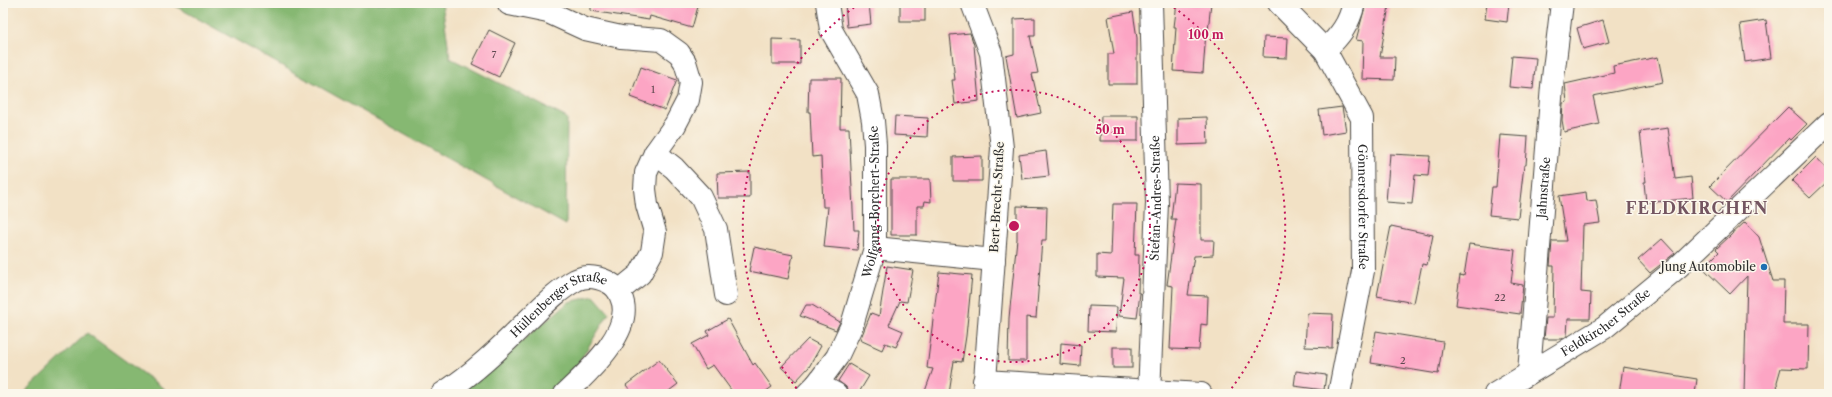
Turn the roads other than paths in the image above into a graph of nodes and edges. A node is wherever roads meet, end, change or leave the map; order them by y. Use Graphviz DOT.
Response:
graph roads {
  1 [pos="827,3"];
  2 [pos="972,3"];
  3 [pos="1151,3"];
  4 [pos="1279,3"];
  5 [pos="1354,3"];
  6 [pos="1562,3"];
  7 [pos="509,4"];
  8 [pos="1325,50"];
  9 [pos="1829,122"];
  10 [pos="655,153"];
  11 [pos="876,248"];
  12 [pos="994,260"];
  13 [pos="619,291"];
  14 [pos="726,295"];
  15 [pos="1529,372"];
  16 [pos="984,387"];
  17 [pos="820,390"];
  18 [pos="1150,392"];
  19 [pos="442,394"];
  20 [pos="565,394"];
  21 [pos="1201,394"];
  22 [pos="1338,394"];
  23 [pos="1495,394"];
  1 -- 11 [label="street, Wolfgang-Borchert-Straße"];
  2 -- 12 [label="street, Bert-Brecht-Straße"];
  3 -- 18 [label="street, Stefan-Andres-Straße"];
  4 -- 8 [label="street, Gönnersdorfer Straße"];
  5 -- 8 [label="street"];
  6 -- 15 [label="street, Jahnstraße"];
  7 -- 10 [label="street"];
  8 -- 22 [label="street, Gönnersdorfer Straße"];
  9 -- 15 [label="street, Feldkircher Straße"];
  10 -- 13 [label="street"];
  10 -- 14 [label="street"];
  11 -- 12 [label="street"];
  11 -- 17 [label="street, Wolfgang-Borchert-Straße"];
  12 -- 16 [label="street, Bert-Brecht-Straße"];
  13 -- 19 [label="street, Hüllenberger Straße"];
  13 -- 20 [label="street, Hüllenberger Straße"];
  15 -- 23 [label="street, Feldkircher Straße"];
  16 -- 18 [label="street"];
  18 -- 21 [label="street"];
}
